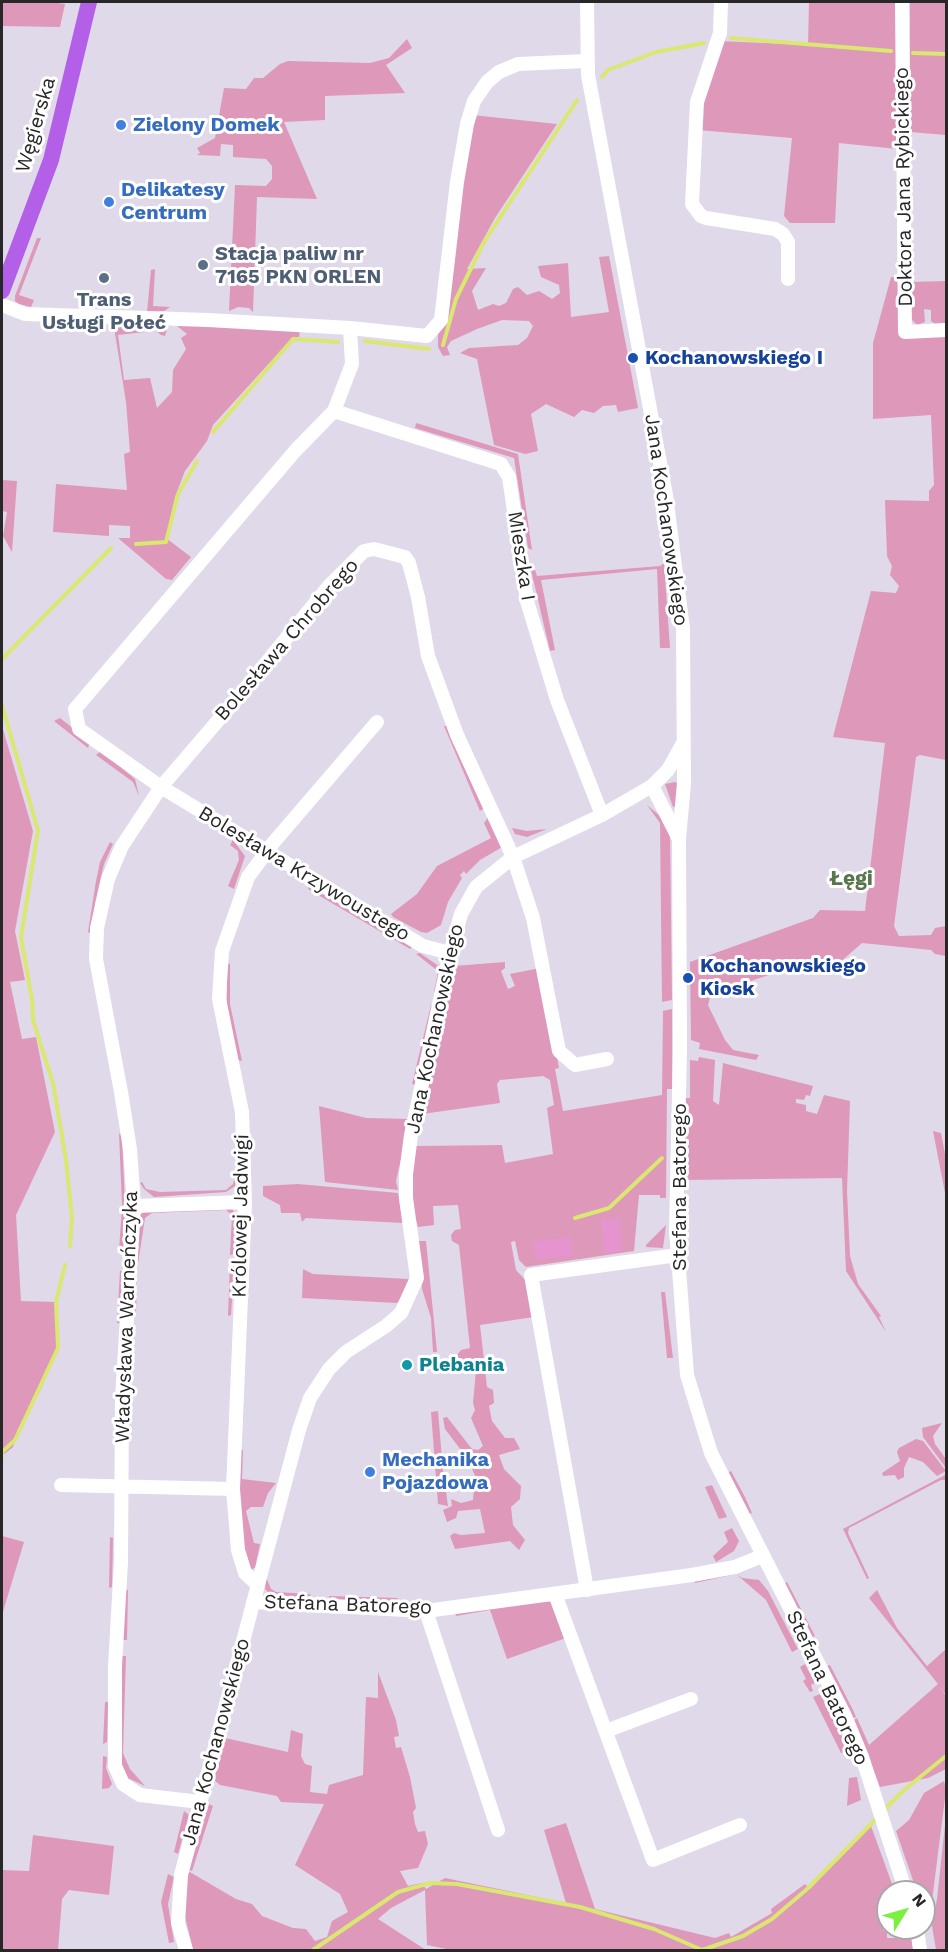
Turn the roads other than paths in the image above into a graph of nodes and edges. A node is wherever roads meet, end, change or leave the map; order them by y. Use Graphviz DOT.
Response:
graph roads {
  1 [pos="89,2"];
  2 [pos="587,2"];
  3 [pos="721,2"];
  4 [pos="902,2"];
  5 [pos="586,61"];
  6 [pos="788,279"];
  7 [pos="2,291"];
  8 [pos="2,305"];
  9 [pos="350,328"];
  10 [pos="946,330"];
  11 [pos="334,411"];
  12 [pos="377,722"];
  13 [pos="682,743"];
  14 [pos="662,776"];
  15 [pos="684,783"];
  16 [pos="652,786"];
  17 [pos="161,787"];
  18 [pos="602,814"];
  19 [pos="680,839"];
  20 [pos="266,852"];
  21 [pos="513,857"];
  22 [pos="450,953"];
  23 [pos="607,1059"];
  24 [pos="245,1202"];
  25 [pos="134,1206"];
  26 [pos="678,1255"];
  27 [pos="61,1485"];
  28 [pos="121,1487"];
  29 [pos="232,1489"];
  30 [pos="762,1556"];
  31 [pos="258,1585"];
  32 [pos="587,1590"];
  33 [pos="555,1594"];
  34 [pos="253,1602"];
  35 [pos="426,1611"];
  36 [pos="691,1700"];
  37 [pos="606,1731"];
  38 [pos="200,1802"];
  39 [pos="740,1825"];
  40 [pos="498,1830"];
  41 [pos="902,1880"];
  42 [pos="186,1950"];
  1 -- 7 [label="main road, Węgierska"];
  2 -- 5 [label="street, Jana Kochanowskiego"];
  3 -- 6 [label="street"];
  4 -- 10 [label="street, Doktora Jana Rybickiego"];
  5 -- 9 [label="street"];
  5 -- 13 [label="street, Jana Kochanowskiego"];
  8 -- 9 [label="street"];
  9 -- 11 [label="street"];
  11 -- 17 [label="street"];
  11 -- 18 [label="street, Mieszka I"];
  12 -- 20 [label="street, Królowej Jadwigi"];
  13 -- 14 [label="street, Jana Kochanowskiego"];
  13 -- 15 [label="street, Stefana Batorego"];
  14 -- 15 [label="street"];
  14 -- 16 [label="street, Jana Kochanowskiego"];
  15 -- 19 [label="street, Stefana Batorego"];
  16 -- 18 [label="street, Jana Kochanowskiego"];
  16 -- 19 [label="street, Stefana Batorego"];
  17 -- 20 [label="street, Bolesława Krzywoustego"];
  17 -- 21 [label="street, Bolesława Chrobrego"];
  17 -- 25 [label="street, Władysława Warneńczyka"];
  18 -- 21 [label="street, Jana Kochanowskiego"];
  19 -- 26 [label="street, Stefana Batorego"];
  20 -- 22 [label="street, Bolesława Krzywoustego"];
  20 -- 24 [label="street, Królowej Jadwigi"];
  21 -- 22 [label="street, Jana Kochanowskiego"];
  21 -- 23 [label="street"];
  22 -- 31 [label="street, Jana Kochanowskiego"];
  24 -- 25 [label="street"];
  24 -- 29 [label="street, Królowej Jadwigi"];
  25 -- 28 [label="street, Władysława Warneńczyka"];
  26 -- 30 [label="street, Stefana Batorego"];
  26 -- 32 [label="street"];
  27 -- 28 [label="street"];
  28 -- 29 [label="street"];
  28 -- 38 [label="street, Władysława Warneńczyka"];
  29 -- 31 [label="street, Królowej Jadwigi"];
  30 -- 32 [label="street, Stefana Batorego"];
  30 -- 41 [label="street, Stefana Batorego"];
  31 -- 34 [label="street, Jana Kochanowskiego"];
  32 -- 33 [label="street, Stefana Batorego"];
  33 -- 35 [label="street, Stefana Batorego"];
  33 -- 37 [label="street"];
  34 -- 35 [label="street, Stefana Batorego"];
  34 -- 38 [label="street, Jana Kochanowskiego"];
  35 -- 40 [label="street"];
  36 -- 37 [label="street"];
  37 -- 39 [label="street"];
  38 -- 42 [label="street, Jana Kochanowskiego"];
}
